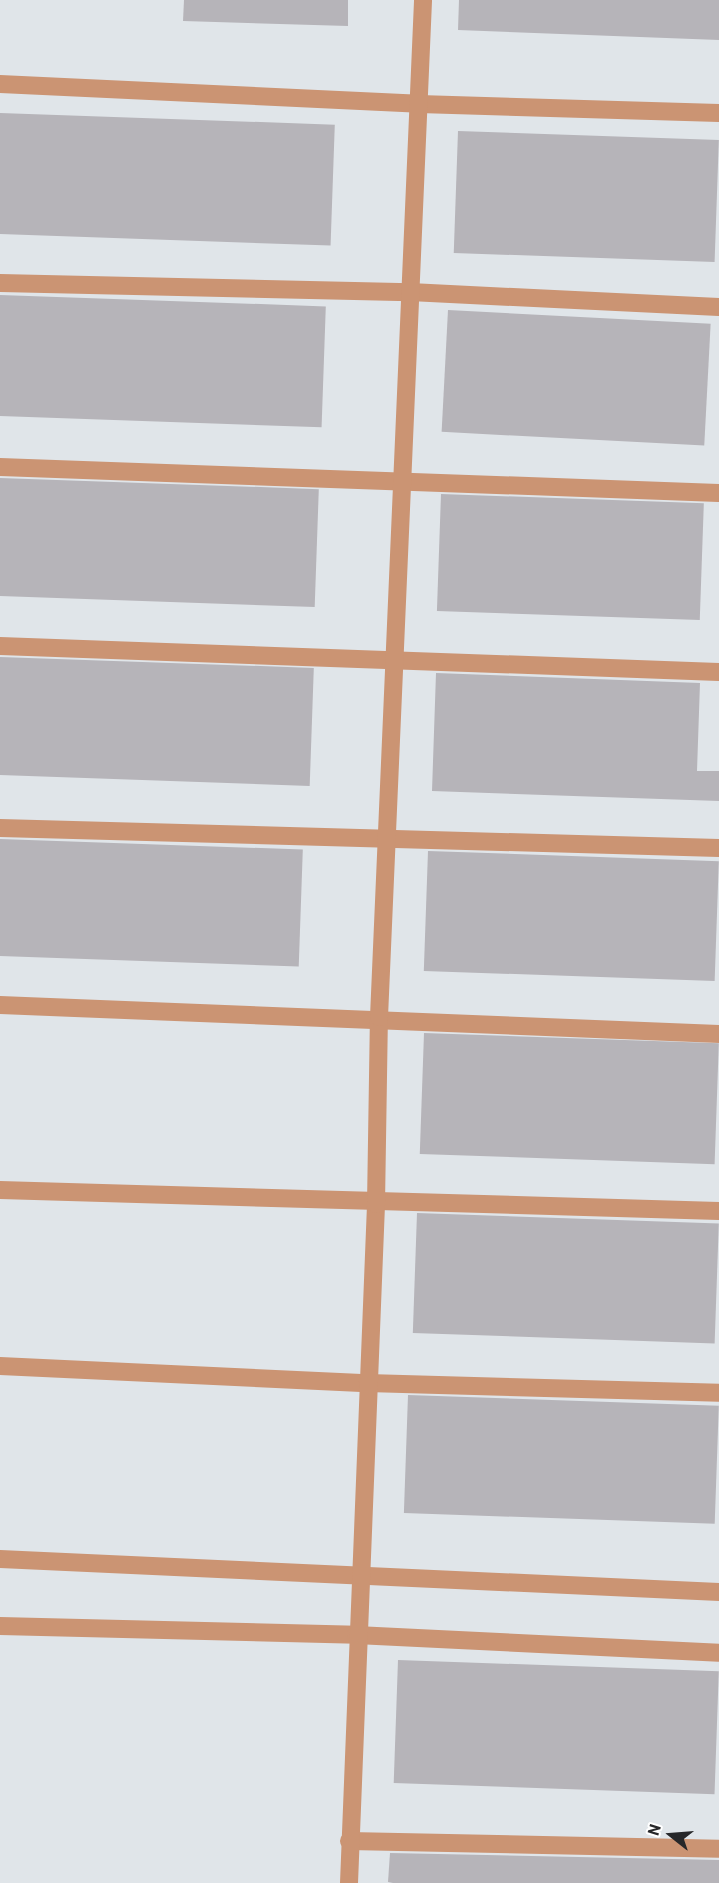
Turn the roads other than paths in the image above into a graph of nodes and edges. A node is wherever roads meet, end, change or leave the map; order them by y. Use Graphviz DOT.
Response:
graph roads {
  1 [pos="423,0"];
  2 [pos="0,84"];
  3 [pos="419,104"];
  4 [pos="719,113"];
  5 [pos="0,283"];
  6 [pos="410,292"];
  7 [pos="719,307"];
  8 [pos="0,467"];
  9 [pos="401,484"];
  10 [pos="719,493"];
  11 [pos="0,646"];
  12 [pos="395,663"];
  13 [pos="719,672"];
  14 [pos="0,828"];
  15 [pos="388,841"];
  16 [pos="719,848"];
  17 [pos="0,1005"];
  18 [pos="379,1017"];
  19 [pos="719,1034"];
  20 [pos="0,1191"];
  21 [pos="376,1204"];
  22 [pos="719,1211"];
  23 [pos="0,1366"];
  24 [pos="367,1383"];
  25 [pos="719,1393"];
  26 [pos="0,1559"];
  27 [pos="359,1574"];
  28 [pos="719,1592"];
  29 [pos="0,1626"];
  30 [pos="356,1635"];
  31 [pos="719,1653"];
  32 [pos="349,1841"];
  33 [pos="719,1849"];
  34 [pos="349,1883"];
  1 -- 3 [label="street"];
  2 -- 3 [label="street"];
  3 -- 4 [label="street"];
  3 -- 6 [label="street"];
  5 -- 6 [label="street"];
  6 -- 7 [label="street"];
  6 -- 9 [label="street"];
  8 -- 9 [label="street"];
  9 -- 10 [label="street"];
  9 -- 12 [label="street"];
  11 -- 12 [label="street"];
  12 -- 13 [label="street"];
  12 -- 15 [label="street"];
  14 -- 15 [label="street"];
  15 -- 16 [label="street"];
  15 -- 18 [label="street"];
  17 -- 18 [label="street"];
  18 -- 19 [label="street"];
  18 -- 21 [label="street"];
  20 -- 21 [label="street"];
  21 -- 22 [label="street"];
  21 -- 24 [label="street"];
  23 -- 24 [label="street"];
  24 -- 25 [label="street"];
  24 -- 27 [label="street"];
  26 -- 27 [label="street"];
  27 -- 28 [label="street"];
  27 -- 30 [label="street"];
  29 -- 30 [label="street"];
  30 -- 31 [label="street"];
  30 -- 32 [label="street"];
  32 -- 33 [label="street"];
  32 -- 34 [label="street"];
}
